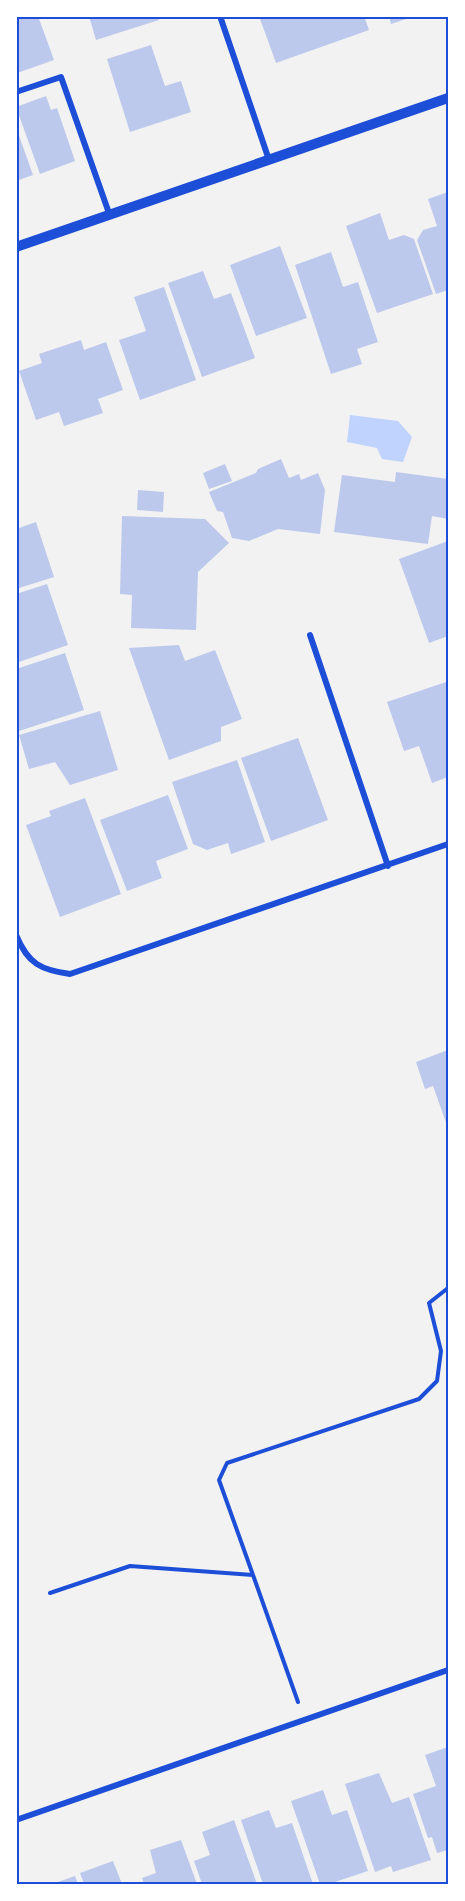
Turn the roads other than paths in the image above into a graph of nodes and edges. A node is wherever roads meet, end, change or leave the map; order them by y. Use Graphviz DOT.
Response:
graph roads {
  1 [pos="220,16"];
  2 [pos="16,92"];
  3 [pos="448,98"];
  4 [pos="269,159"];
  5 [pos="110,216"];
  6 [pos="16,247"];
  7 [pos="310,635"];
  8 [pos="448,844"];
  9 [pos="388,866"];
  10 [pos="16,935"];
  11 [pos="448,1670"];
  12 [pos="16,1820"];
  1 -- 4 [label="street"];
  2 -- 5 [label="street"];
  3 -- 4 [label="street"];
  4 -- 5 [label="street"];
  5 -- 6 [label="street"];
  7 -- 9 [label="street"];
  8 -- 9 [label="street"];
  9 -- 10 [label="street"];
  11 -- 12 [label="street"];
}
